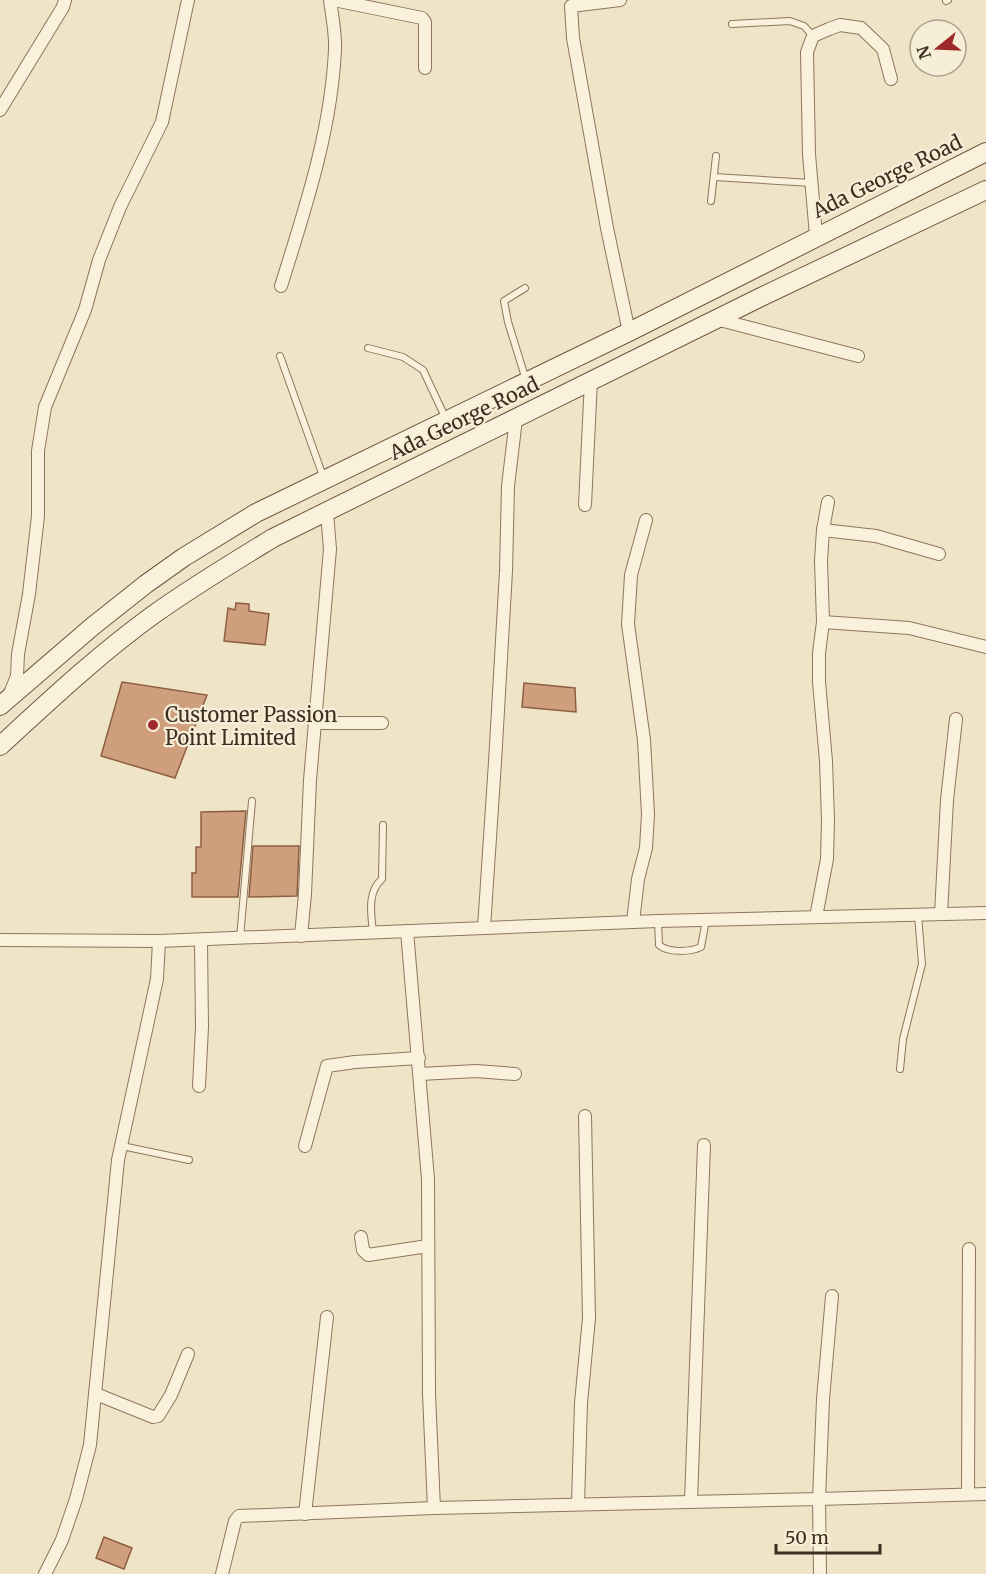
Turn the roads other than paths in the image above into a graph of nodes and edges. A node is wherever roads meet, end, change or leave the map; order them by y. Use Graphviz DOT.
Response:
graph roads {
  1 [pos="65,0"];
  2 [pos="188,0"];
  3 [pos="332,0"];
  4 [pos="621,0"];
  5 [pos="732,24"];
  6 [pos="813,36"];
  7 [pos="425,68"];
  8 [pos="891,79"];
  9 [pos="0,110"];
  10 [pos="986,152"];
  11 [pos="716,156"];
  12 [pos="714,177"];
  13 [pos="811,183"];
  14 [pos="986,190"];
  15 [pos="711,201"];
  16 [pos="816,236"];
  17 [pos="281,286"];
  18 [pos="525,288"];
  19 [pos="716,319"];
  20 [pos="629,332"];
  21 [pos="368,348"];
  22 [pos="280,356"];
  23 [pos="858,356"];
  24 [pos="591,380"];
  25 [pos="526,381"];
  26 [pos="516,418"];
  27 [pos="446,420"];
  28 [pos="325,480"];
  29 [pos="828,502"];
  30 [pos="585,505"];
  31 [pos="327,513"];
  32 [pos="646,520"];
  33 [pos="823,530"];
  34 [pos="939,554"];
  35 [pos="823,622"];
  36 [pos="986,647"];
  37 [pos="4,702"];
  38 [pos="956,718"];
  39 [pos="315,723"];
  40 [pos="382,723"];
  41 [pos="0,746"];
  42 [pos="252,801"];
  43 [pos="383,825"];
  44 [pos="986,913"];
  45 [pos="941,914"];
  46 [pos="918,915"];
  47 [pos="816,916"];
  48 [pos="706,920"];
  49 [pos="658,921"];
  50 [pos="633,922"];
  51 [pos="484,928"];
  52 [pos="407,931"];
  53 [pos="373,933"];
  54 [pos="301,936"];
  55 [pos="240,939"];
  56 [pos="0,940"];
  57 [pos="201,940"];
  58 [pos="159,941"];
  59 [pos="419,1058"];
  60 [pos="900,1069"];
  61 [pos="420,1074"];
  62 [pos="515,1074"];
  63 [pos="199,1086"];
  64 [pos="585,1116"];
  65 [pos="122,1146"];
  66 [pos="305,1146"];
  67 [pos="704,1146"];
  68 [pos="189,1160"];
  69 [pos="361,1237"];
  70 [pos="428,1246"];
  71 [pos="969,1249"];
  72 [pos="832,1296"];
  73 [pos="327,1317"];
  74 [pos="188,1354"];
  75 [pos="96,1394"];
  76 [pos="968,1494"];
  77 [pos="986,1494"];
  78 [pos="819,1499"];
  79 [pos="691,1501"];
  80 [pos="578,1504"];
  81 [pos="434,1508"];
  82 [pos="305,1514"];
  83 [pos="45,1574"];
  84 [pos="222,1574"];
  85 [pos="820,1574"];
  1 -- 9 [label="street"];
  2 -- 37 [label="street"];
  3 -- 7 [label="street"];
  3 -- 17 [label="street"];
  4 -- 20 [label="street"];
  5 -- 6 [label="lane"];
  6 -- 8 [label="street"];
  6 -- 13 [label="street"];
  10 -- 16 [label="main road, Ada George Road"];
  11 -- 12 [label="lane"];
  12 -- 13 [label="lane"];
  12 -- 15 [label="lane"];
  13 -- 16 [label="street"];
  14 -- 19 [label="main road, Ada George Road"];
  16 -- 20 [label="main road, Ada George Road"];
  18 -- 25 [label="lane"];
  19 -- 23 [label="street"];
  19 -- 24 [label="main road, Ada George Road"];
  20 -- 25 [label="main road, Ada George Road"];
  21 -- 27 [label="lane"];
  22 -- 28 [label="lane"];
  24 -- 26 [label="main road, Ada George Road"];
  24 -- 30 [label="street"];
  25 -- 27 [label="main road, Ada George Road"];
  26 -- 31 [label="main road, Ada George Road"];
  26 -- 51 [label="street"];
  27 -- 28 [label="main road, Ada George Road"];
  28 -- 37 [label="main road, Ada George Road"];
  29 -- 33 [label="street"];
  31 -- 39 [label="street"];
  31 -- 41 [label="main road, Ada George Road"];
  32 -- 50 [label="street"];
  33 -- 34 [label="street"];
  33 -- 35 [label="street"];
  35 -- 36 [label="street"];
  35 -- 47 [label="street"];
  38 -- 45 [label="street"];
  39 -- 40 [label="street"];
  39 -- 54 [label="street"];
  42 -- 55 [label="lane"];
  43 -- 53 [label="lane"];
  44 -- 45 [label="street"];
  45 -- 46 [label="street"];
  46 -- 47 [label="street"];
  46 -- 60 [label="lane"];
  47 -- 48 [label="street"];
  48 -- 49 [label="street"];
  48 -- 49 [label="lane"];
  49 -- 50 [label="street"];
  50 -- 51 [label="street"];
  51 -- 52 [label="street"];
  52 -- 53 [label="street"];
  52 -- 59 [label="street"];
  53 -- 54 [label="street"];
  54 -- 55 [label="street"];
  55 -- 57 [label="street"];
  56 -- 58 [label="street"];
  57 -- 58 [label="street"];
  57 -- 63 [label="street"];
  58 -- 65 [label="street"];
  59 -- 61 [label="street"];
  59 -- 66 [label="street"];
  61 -- 62 [label="street"];
  61 -- 70 [label="street"];
  64 -- 80 [label="street"];
  65 -- 68 [label="lane"];
  65 -- 75 [label="street"];
  67 -- 79 [label="street"];
  69 -- 70 [label="street"];
  70 -- 81 [label="street"];
  71 -- 76 [label="street"];
  72 -- 78 [label="street"];
  73 -- 82 [label="street"];
  74 -- 75 [label="street"];
  75 -- 83 [label="street"];
  76 -- 77 [label="street"];
  76 -- 78 [label="street"];
  78 -- 79 [label="street"];
  78 -- 85 [label="street"];
  79 -- 80 [label="street"];
  80 -- 81 [label="street"];
  81 -- 82 [label="street"];
  82 -- 84 [label="street"];
}
